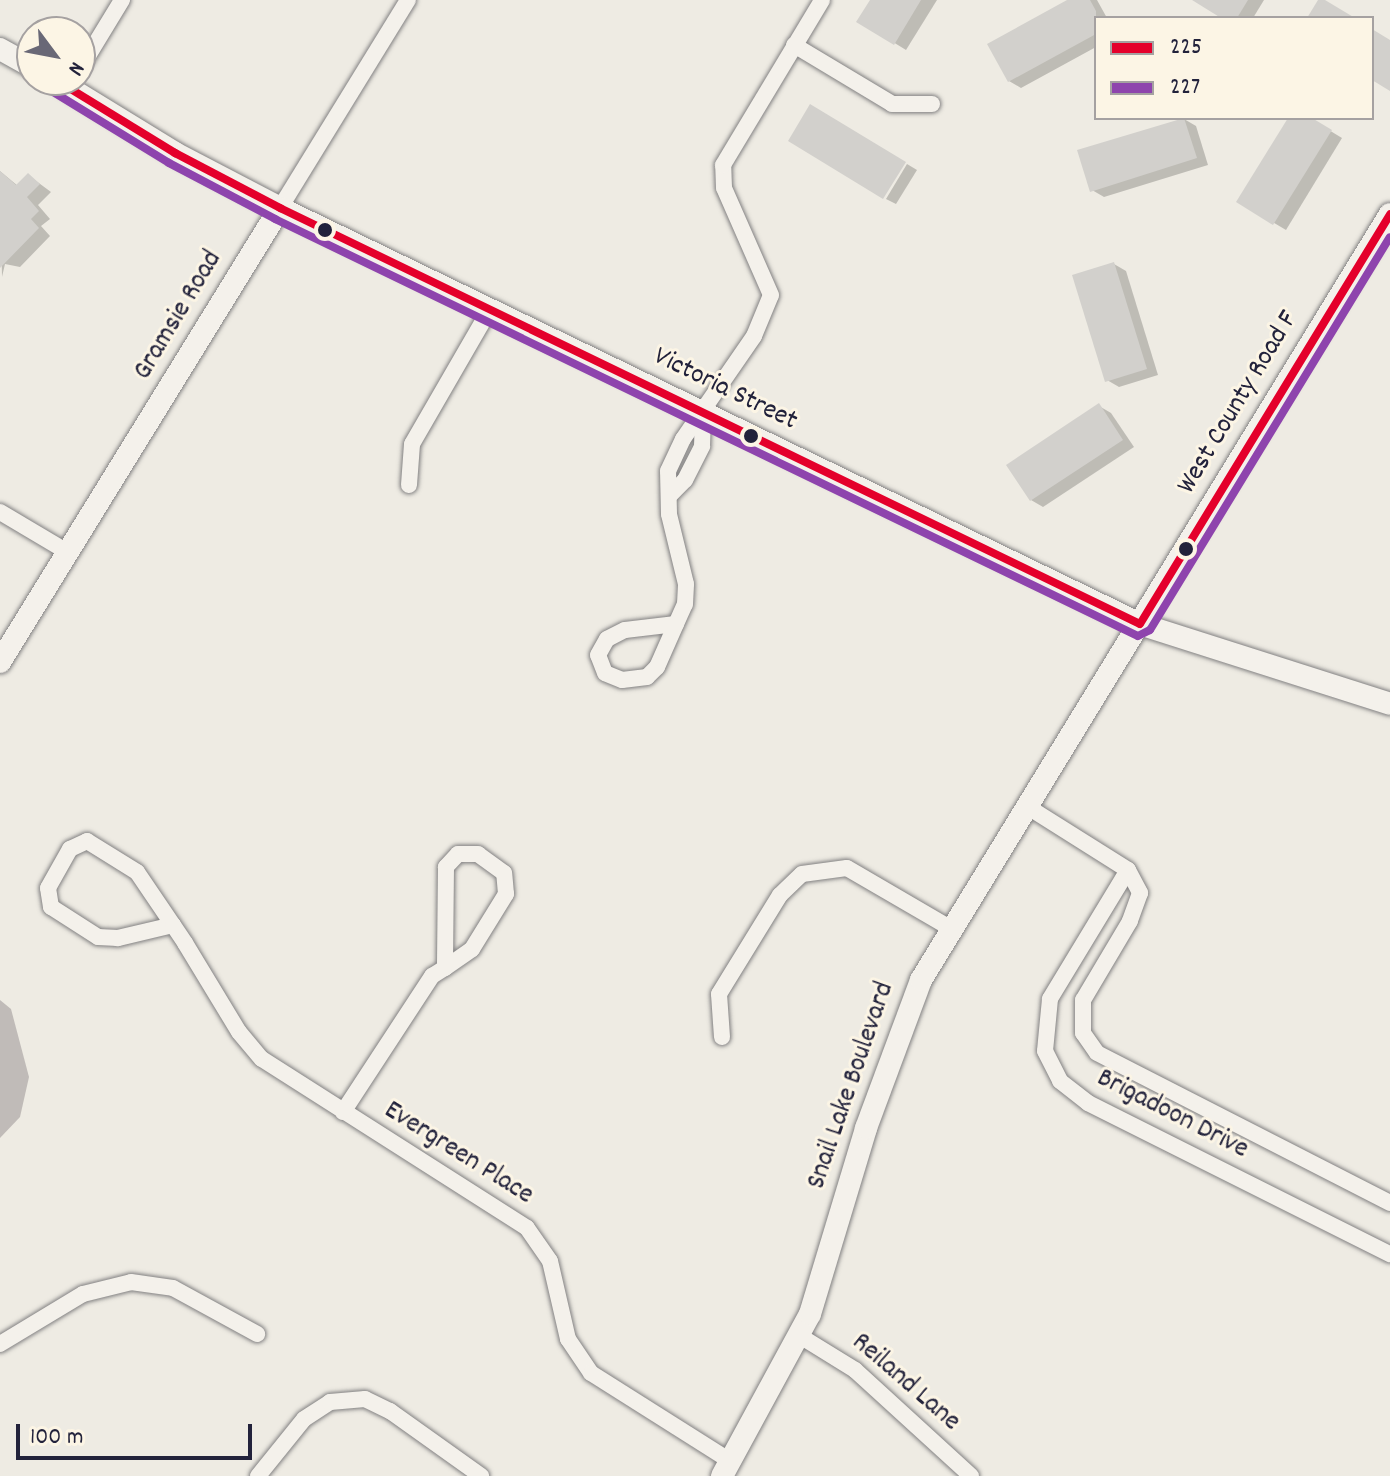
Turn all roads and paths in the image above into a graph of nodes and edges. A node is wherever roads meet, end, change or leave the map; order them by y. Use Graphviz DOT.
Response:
graph roads {
  1 [pos="122,0"];
  2 [pos="408,0"];
  3 [pos="822,0"];
  4 [pos="96,40"];
  5 [pos="794,45"];
  6 [pos="94,96"];
  7 [pos="932,104"];
  8 [pos="280,208"];
  9 [pos="1390,214"];
  10 [pos="490,309"];
  11 [pos="703,413"];
  12 [pos="409,485"];
  13 [pos="0,512"];
  14 [pos="69,553"];
  15 [pos="676,624"];
  16 [pos="1140,624"];
  17 [pos="0,662"];
  18 [pos="1390,704"];
  19 [pos="1028,807"];
  20 [pos="1128,870"];
  21 [pos="173,925"];
  22 [pos="952,929"];
  23 [pos="445,968"];
  24 [pos="722,1037"];
  25 [pos="343,1112"];
  26 [pos="1390,1203"];
  27 [pos="1390,1254"];
  28 [pos="257,1334"];
  29 [pos="800,1336"];
  30 [pos="0,1344"];
  31 [pos="727,1471"];
  32 [pos="258,1476"];
  33 [pos="481,1476"];
  34 [pos="971,1476"];
  1 -- 4 [label="street"];
  2 -- 8 [label="street, Gramsie Road"];
  3 -- 5 [label="street"];
  5 -- 7 [label="street"];
  5 -- 11 [label="street"];
  6 -- 8 [label="street, Victoria Street"];
  8 -- 10 [label="street, Victoria Street"];
  8 -- 14 [label="street, Gramsie Road"];
  9 -- 16 [label="street, West County Road F"];
  10 -- 11 [label="street, Victoria Street"];
  10 -- 12 [label="street"];
  11 -- 15 [label="street"];
  11 -- 16 [label="street, Victoria Street"];
  13 -- 14 [label="street"];
  14 -- 17 [label="street, Gramsie Road"];
  15 -- 15 [label="street"];
  16 -- 18 [label="street, Victoria Street"];
  16 -- 19 [label="street, Snail Lake Boulevard"];
  19 -- 20 [label="street"];
  19 -- 22 [label="street, Snail Lake Boulevard"];
  20 -- 26 [label="street, Brigadoon Drive"];
  20 -- 27 [label="street, Brigadoon Drive"];
  21 -- 21 [label="street, Evergreen Place"];
  21 -- 25 [label="street, Evergreen Place"];
  22 -- 24 [label="street"];
  22 -- 29 [label="street, Snail Lake Boulevard"];
  23 -- 23 [label="street"];
  23 -- 25 [label="street"];
  25 -- 31 [label="street, Evergreen Place"];
  28 -- 30 [label="street"];
  29 -- 31 [label="street, Snail Lake Boulevard"];
  29 -- 34 [label="street, Reiland Lane"];
  32 -- 33 [label="street"];
}
